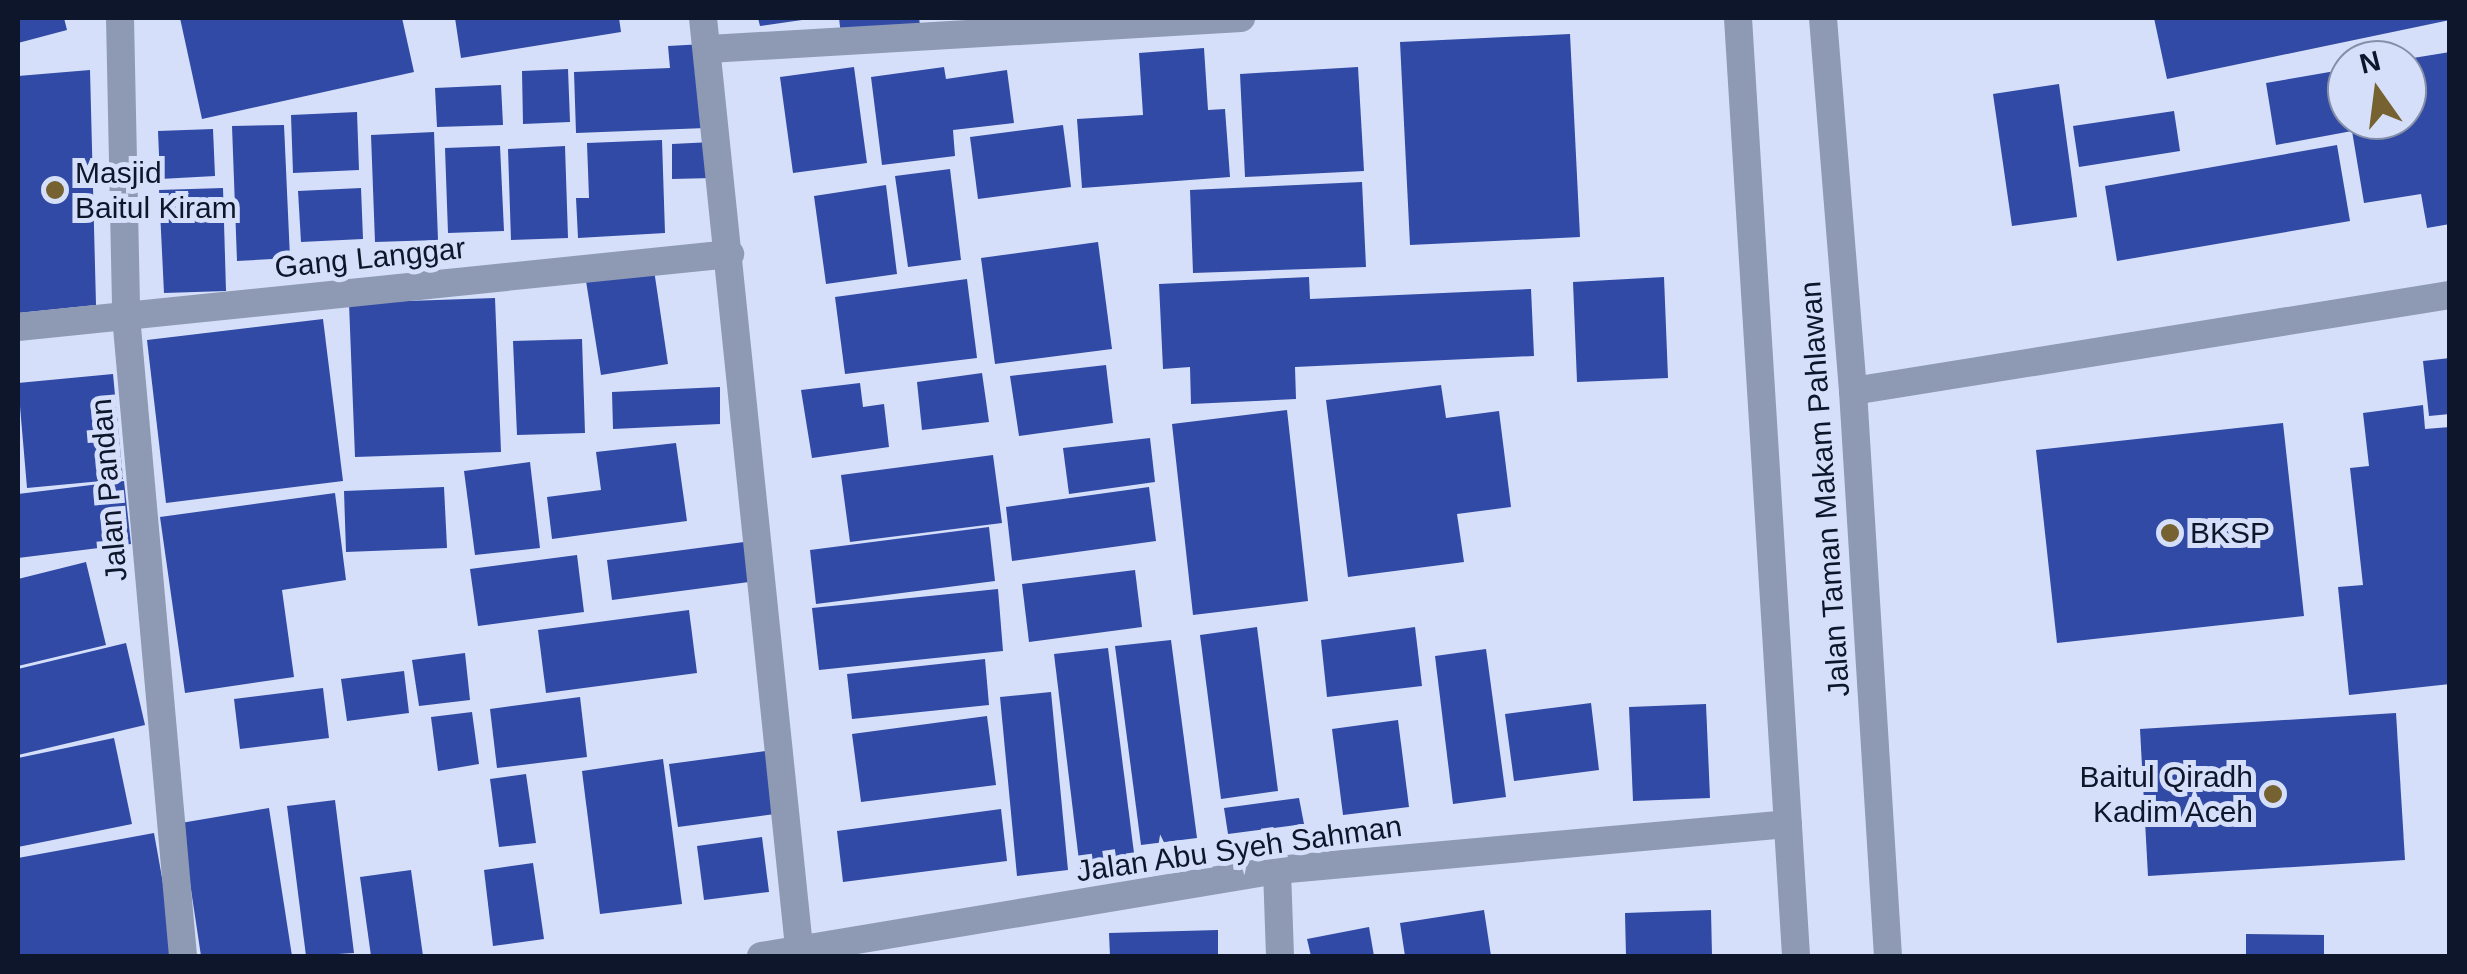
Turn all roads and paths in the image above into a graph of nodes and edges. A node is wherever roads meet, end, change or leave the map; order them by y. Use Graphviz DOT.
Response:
graph roads {
  1 [pos="120,18"];
  2 [pos="704,18"];
  3 [pos="1241,18"];
  4 [pos="1738,18"];
  5 [pos="1822,18"];
  6 [pos="708,49"];
  7 [pos="730,254"];
  8 [pos="2450,295"];
  9 [pos="126,316"];
  10 [pos="18,327"];
  11 [pos="1853,391"];
  12 [pos="1788,824"];
  13 [pos="1277,870"];
  14 [pos="800,953"];
  15 [pos="184,956"];
  16 [pos="761,956"];
  17 [pos="1280,956"];
  18 [pos="1796,956"];
  19 [pos="1888,956"];
  1 -- 9 [label="street, Jalan Pandan"];
  2 -- 6 [label="street"];
  3 -- 6 [label="street"];
  4 -- 12 [label="street"];
  5 -- 11 [label="street, Jalan Taman Makam Pahlawan"];
  6 -- 7 [label="street"];
  7 -- 9 [label="street, Gang Langgar"];
  7 -- 14 [label="street"];
  8 -- 11 [label="street"];
  9 -- 10 [label="street, Gang Langgar"];
  9 -- 15 [label="street, Jalan Pandan"];
  11 -- 19 [label="street, Jalan Taman Makam Pahlawan"];
  12 -- 13 [label="street, Jalan Abu Syeh Sahman"];
  12 -- 18 [label="street"];
  13 -- 14 [label="street, Jalan Abu Syeh Sahman"];
  13 -- 17 [label="street"];
  14 -- 16 [label="street, Jalan Abu Syeh Sahman"];
}
